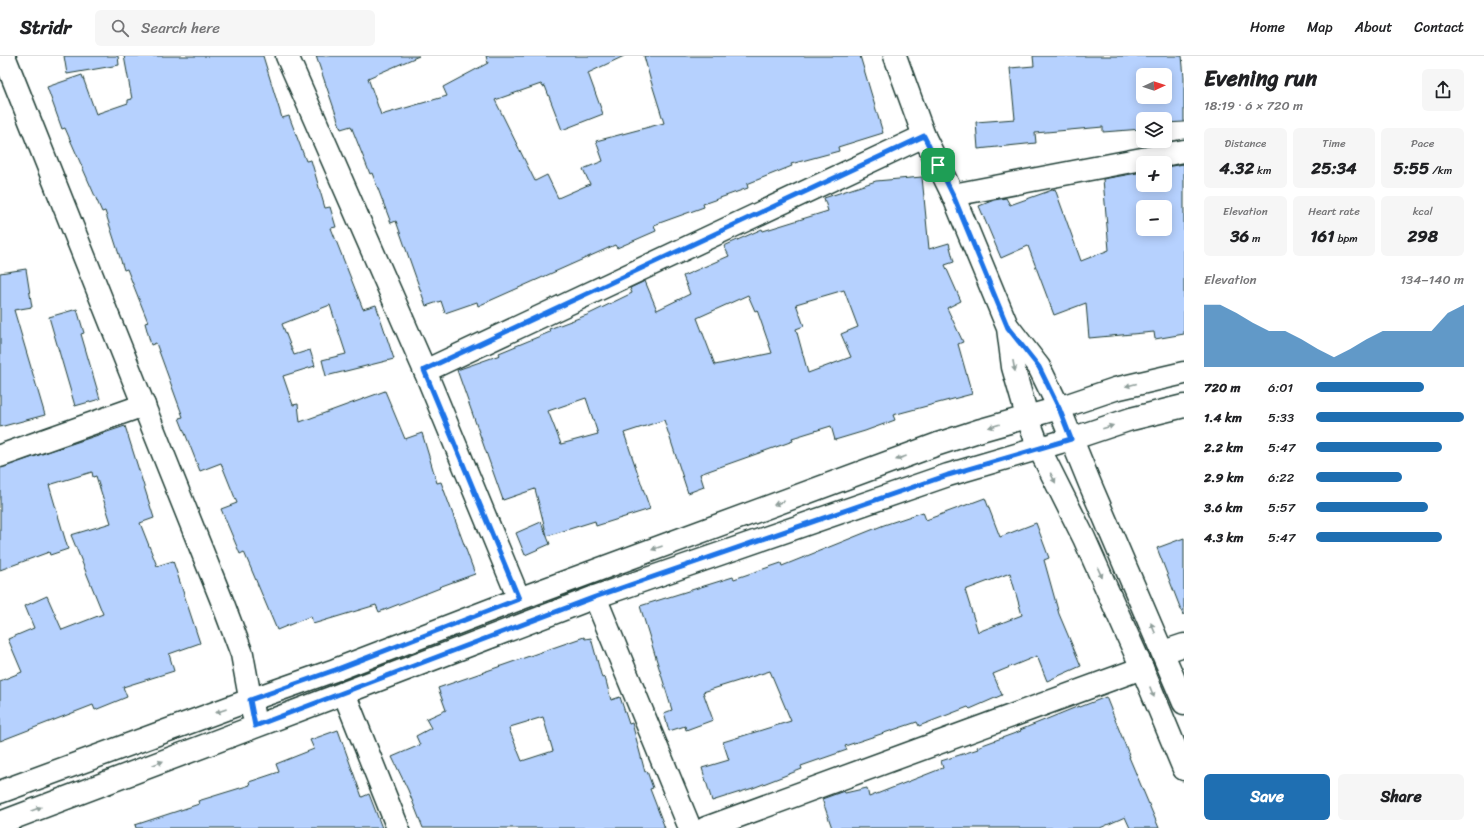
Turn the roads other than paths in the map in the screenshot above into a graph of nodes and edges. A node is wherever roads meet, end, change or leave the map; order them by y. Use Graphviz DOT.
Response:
graph roads {
  1 [pos="4,56"];
  2 [pos="287,56"];
  3 [pos="895,56"];
  4 [pos="924,136"];
  5 [pos="1184,151"];
  6 [pos="953,195"];
  7 [pos="1008,328"];
  8 [pos="424,370"];
  9 [pos="1184,373"];
  10 [pos="144,406"];
  11 [pos="1184,406"];
  12 [pos="1059,408"];
  13 [pos="1027,416"];
  14 [pos="1071,439"];
  15 [pos="1039,448"];
  16 [pos="0,456"];
  17 [pos="595,597"];
  18 [pos="519,599"];
  19 [pos="1184,645"];
  20 [pos="1163,652"];
  21 [pos="1142,668"];
  22 [pos="344,693"];
  23 [pos="250,700"];
  24 [pos="1184,703"];
  25 [pos="255,726"];
  26 [pos="1184,769"];
  27 [pos="0,792"];
  28 [pos="0,822"];
  29 [pos="398,828"];
  30 [pos="690,828"];
  31 [pos="706,828"];
  1 -- 10 [label="street"];
  2 -- 8 [label="street"];
  3 -- 4 [label="street"];
  4 -- 6 [label="street"];
  4 -- 8 [label="street"];
  5 -- 6 [label="street"];
  6 -- 7 [label="street"];
  7 -- 12 [label="street"];
  7 -- 13 [label="street, one-way"];
  8 -- 18 [label="street"];
  9 -- 12 [label="street, one-way"];
  10 -- 16 [label="street"];
  10 -- 23 [label="street"];
  14 -- 11 [label="street, one-way"];
  12 -- 13 [label="street"];
  12 -- 14 [label="street"];
  13 -- 15 [label="street"];
  13 -- 18 [label="street, one-way"];
  14 -- 15 [label="street"];
  20 -- 14 [label="street, one-way"];
  15 -- 17 [label="street"];
  15 -- 21 [label="street, one-way"];
  17 -- 22 [label="street"];
  17 -- 30 [label="street"];
  18 -- 23 [label="street"];
  19 -- 20 [label="street"];
  20 -- 24 [label="street"];
  21 -- 26 [label="street, one-way"];
  21 -- 31 [label="street"];
  22 -- 25 [label="street"];
  22 -- 29 [label="street"];
  23 -- 25 [label="street"];
  23 -- 27 [label="street, one-way"];
  28 -- 25 [label="street, one-way"];
}
